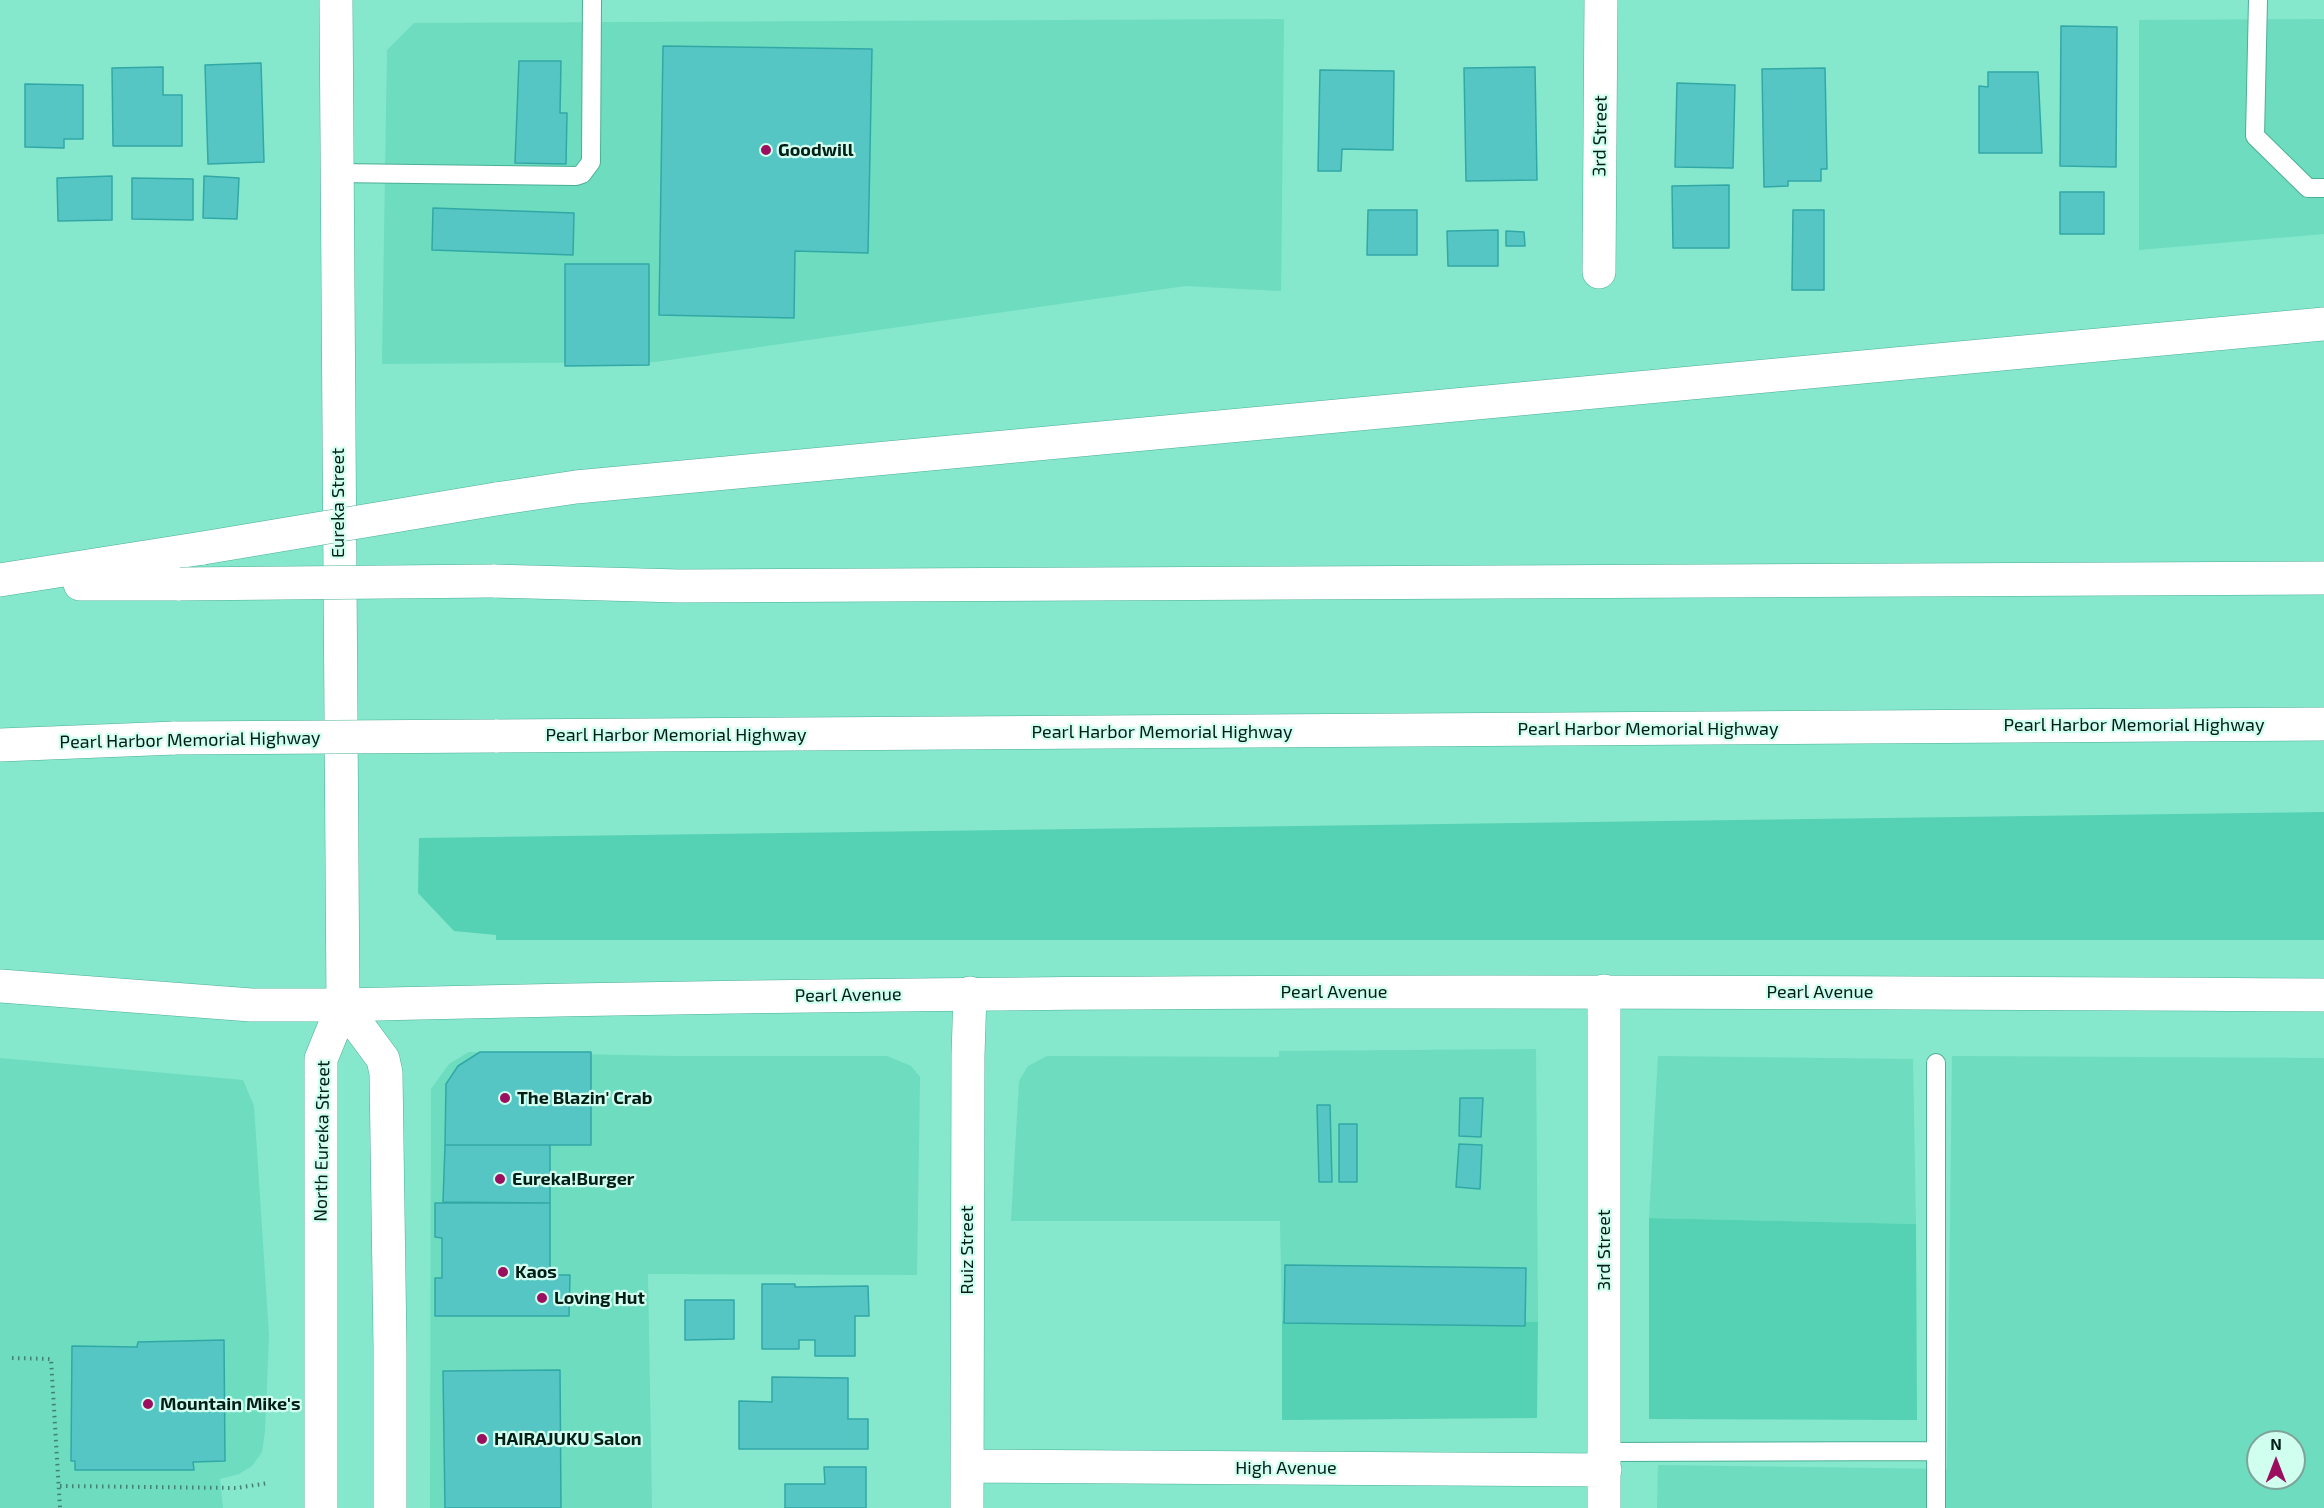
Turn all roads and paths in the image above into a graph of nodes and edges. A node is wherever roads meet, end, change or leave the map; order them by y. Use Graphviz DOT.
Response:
graph roads {
  1 [pos="336,0"];
  2 [pos="592,0"];
  3 [pos="1601,0"];
  4 [pos="2258,0"];
  5 [pos="336,173"];
  6 [pos="2324,188"];
  7 [pos="1599,272"];
  8 [pos="2324,324"];
  9 [pos="2324,564"];
  10 [pos="2288,578"];
  11 [pos="2324,578"];
  12 [pos="0,582"];
  13 [pos="2324,724"];
  14 [pos="0,745"];
  15 [pos="0,986"];
  16 [pos="1604,991"];
  17 [pos="970,993"];
  18 [pos="2324,995"];
  19 [pos="343,1005"];
  20 [pos="1936,1063"];
  21 [pos="12,1358"];
  22 [pos="1936,1451"];
  23 [pos="1605,1461"];
  24 [pos="967,1466"];
  25 [pos="269,1483"];
  26 [pos="60,1486"];
  27 [pos="60,1508"];
  28 [pos="321,1508"];
  29 [pos="390,1508"];
  30 [pos="968,1508"];
  31 [pos="1604,1508"];
  32 [pos="1936,1508"];
  1 -- 5 [label="main road, Eureka Street"];
  2 -- 5 [label="lane"];
  3 -- 7 [label="main road, 3rd Street"];
  4 -- 6 [label="lane"];
  5 -- 19 [label="main road, Eureka Street"];
  8 -- 12 [label="main road, bridge"];
  9 -- 10 [label="main road"];
  10 -- 11 [label="main road"];
  10 -- 12 [label="main road, bridge"];
  13 -- 14 [label="main road, Pearl Harbor Memorial Highway, bridge"];
  15 -- 19 [label="main road, Pearl Avenue"];
  16 -- 17 [label="main road, Pearl Avenue"];
  16 -- 18 [label="main road, Pearl Avenue"];
  16 -- 23 [label="main road, 3rd Street"];
  17 -- 19 [label="main road, Pearl Avenue"];
  17 -- 24 [label="main road, Ruiz Street"];
  19 -- 28 [label="main road, North Eureka Street"];
  19 -- 29 [label="main road"];
  20 -- 22 [label="lane"];
  21 -- 26 [label="path"];
  22 -- 23 [label="lane"];
  22 -- 32 [label="lane"];
  23 -- 24 [label="main road, High Avenue"];
  23 -- 31 [label="main road, 3rd Street"];
  24 -- 30 [label="main road, Ruiz Street"];
  25 -- 26 [label="path"];
  26 -- 27 [label="path"];
}
